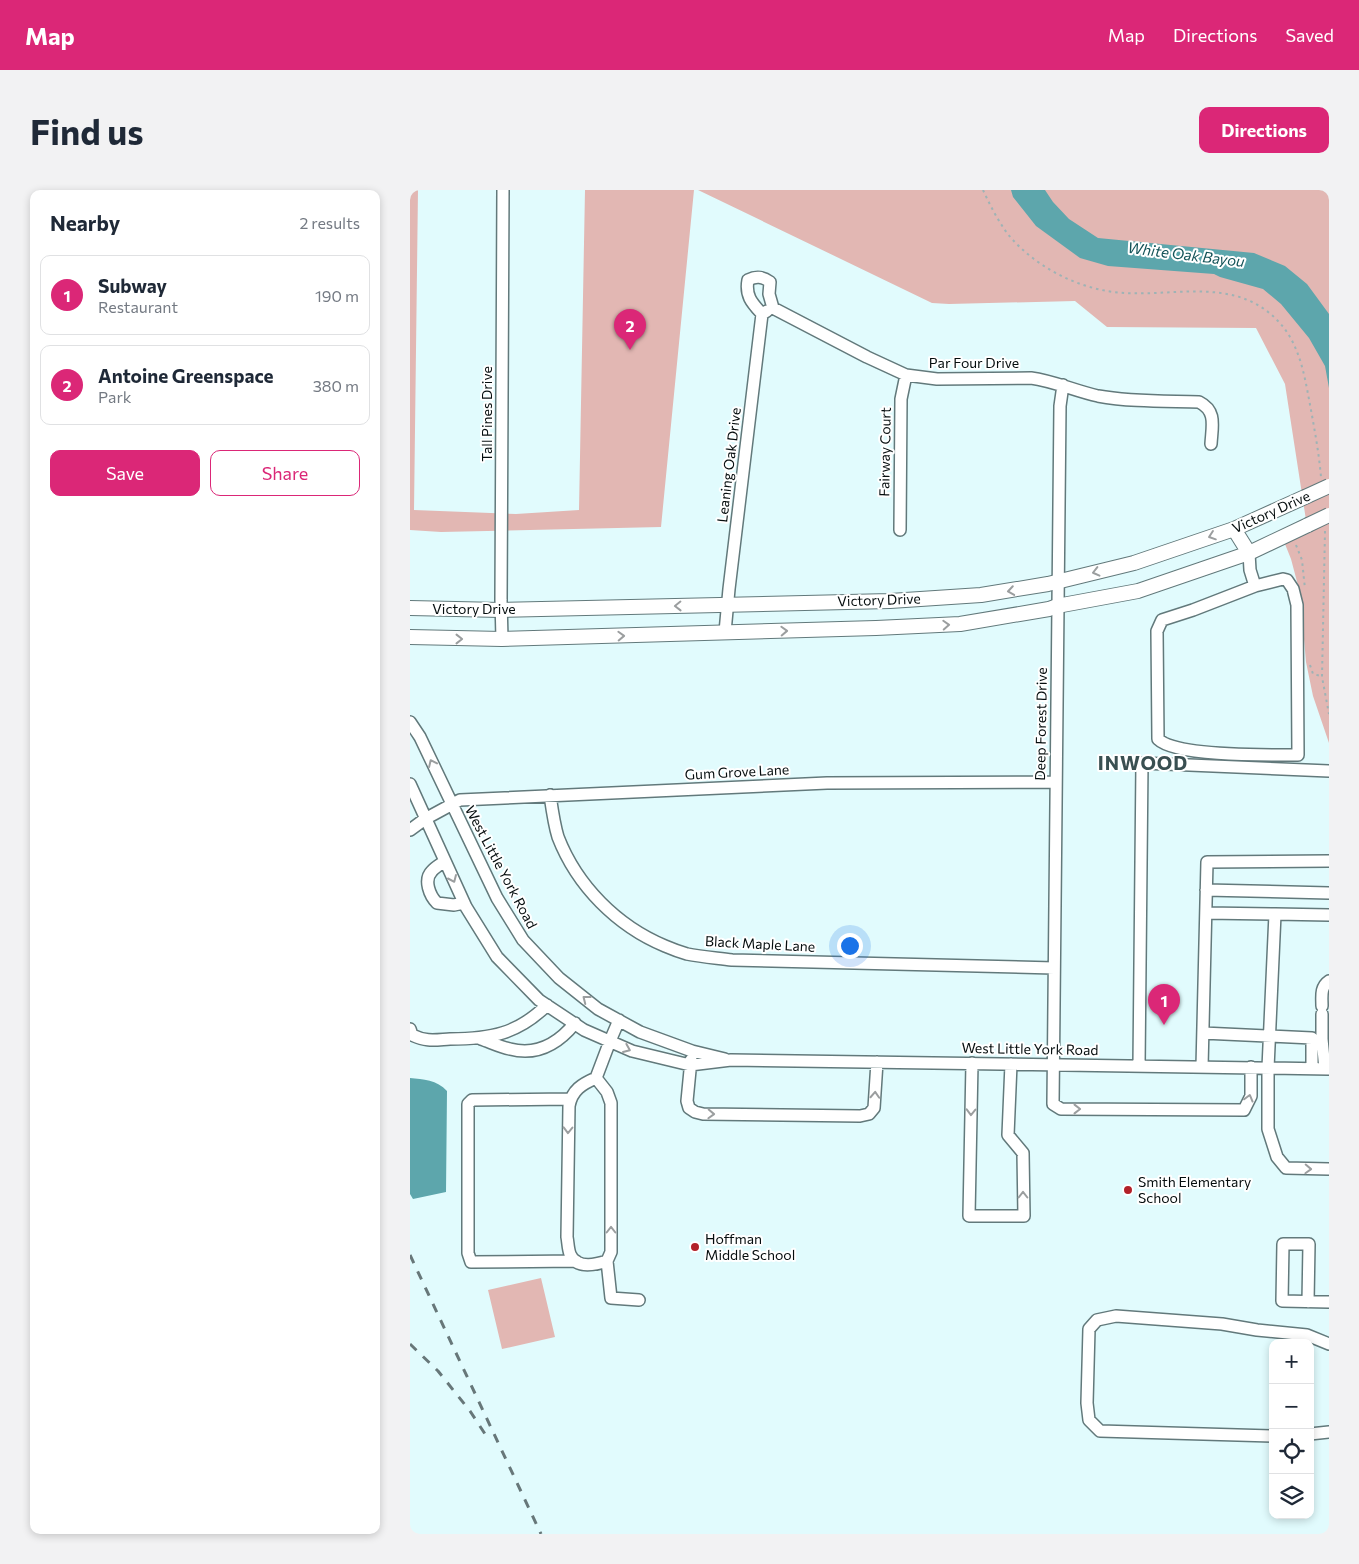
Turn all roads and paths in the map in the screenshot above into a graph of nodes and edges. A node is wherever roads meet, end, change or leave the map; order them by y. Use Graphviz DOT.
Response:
graph roads {
  1 [pos="503,190"];
  2 [pos="983,190"];
  3 [pos="773,308"];
  4 [pos="762,314"];
  5 [pos="906,375"];
  6 [pos="1063,385"];
  7 [pos="1211,444"];
  8 [pos="1325,484"];
  9 [pos="1327,521"];
  10 [pos="1234,529"];
  11 [pos="900,530"];
  12 [pos="1249,553"];
  13 [pos="1058,581"];
  14 [pos="1255,586"];
  15 [pos="727,604"];
  16 [pos="1057,606"];
  17 [pos="410,608"];
  18 [pos="501,610"];
  19 [pos="725,632"];
  20 [pos="410,637"];
  21 [pos="502,639"];
  22 [pos="1329,714"];
  23 [pos="410,722"];
  24 [pos="1329,771"];
  25 [pos="1055,782"];
  26 [pos="410,784"];
  27 [pos="550,795"];
  28 [pos="451,805"];
  29 [pos="425,820"];
  30 [pos="410,830"];
  31 [pos="445,861"];
  32 [pos="1329,861"];
  33 [pos="1206,890"];
  34 [pos="1329,893"];
  35 [pos="464,903"];
  36 [pos="1206,913"];
  37 [pos="1275,914"];
  38 [pos="1329,916"];
  39 [pos="1054,968"];
  40 [pos="1329,981"];
  41 [pos="547,1005"];
  42 [pos="619,1020"];
  43 [pos="575,1023"];
  44 [pos="410,1029"];
  45 [pos="1203,1033"];
  46 [pos="1270,1036"];
  47 [pos="480,1039"];
  48 [pos="1325,1039"];
  49 [pos="610,1041"];
  50 [pos="692,1051"];
  51 [pos="731,1060"];
  52 [pos="877,1062"];
  53 [pos="972,1063"];
  54 [pos="1011,1064"];
  55 [pos="1054,1064"];
  56 [pos="690,1065"];
  57 [pos="1139,1066"];
  58 [pos="1202,1067"];
  59 [pos="1250,1067"];
  60 [pos="1268,1068"];
  61 [pos="1312,1068"];
  62 [pos="1327,1069"];
  63 [pos="596,1078"];
  64 [pos="570,1099"];
  65 [pos="1329,1169"];
  66 [pos="607,1261"];
  67 [pos="576,1262"];
  68 [pos="639,1300"];
  69 [pos="1308,1302"];
  70 [pos="1329,1302"];
  71 [pos="1329,1344"];
  72 [pos="1329,1432"];
  73 [pos="1314,1434"];
  74 [pos="1269,1436"];
  1 -- 18 [label="street, Tall Pines Drive"];
  2 -- 8 [label="path"];
  3 -- 4 [label="street"];
  3 -- 4 [label="street"];
  3 -- 5 [label="street, Par Four Drive"];
  4 -- 15 [label="street, Leaning Oak Drive"];
  5 -- 6 [label="street, Par Four Drive"];
  5 -- 11 [label="street, Fairway Court"];
  6 -- 7 [label="street, Par Four Drive"];
  6 -- 13 [label="street, Deep Forest Drive"];
  8 -- 10 [label="main road, Victory Drive, bridge"];
  9 -- 12 [label="main road, Victory Drive, bridge"];
  9 -- 22 [label="path"];
  10 -- 12 [label="main road"];
  10 -- 13 [label="main road, Victory Drive, one-way"];
  12 -- 14 [label="street"];
  12 -- 16 [label="main road, Victory Drive"];
  13 -- 15 [label="main road, Victory Drive, one-way"];
  13 -- 16 [label="street, Deep Forest Drive"];
  14 -- 14 [label="street"];
  15 -- 18 [label="main road, Victory Drive, one-way"];
  15 -- 19 [label="street, Leaning Oak Drive"];
  19 -- 16 [label="main road, Victory Drive, one-way"];
  16 -- 25 [label="street, Deep Forest Drive"];
  17 -- 18 [label="main road, Victory Drive"];
  18 -- 21 [label="street, Tall Pines Drive"];
  21 -- 19 [label="main road, Victory Drive, one-way"];
  20 -- 21 [label="main road, Victory Drive, one-way"];
  28 -- 23 [label="street, West Little York Road, one-way"];
  24 -- 57 [label="street"];
  25 -- 27 [label="street, Gum Grove Lane"];
  25 -- 39 [label="street, Deep Forest Drive"];
  26 -- 29 [label="street, West Little York Road"];
  27 -- 28 [label="street, Gum Grove Lane"];
  27 -- 39 [label="street, Black Maple Lane"];
  28 -- 29 [label="street, Gum Grove Lane"];
  42 -- 28 [label="street, West Little York Road, one-way"];
  29 -- 30 [label="street, Gum Grove Lane"];
  29 -- 31 [label="street, West Little York Road"];
  31 -- 35 [label="street, West Little York Road, one-way"];
  31 -- 35 [label="street"];
  32 -- 33 [label="street"];
  33 -- 34 [label="street"];
  33 -- 36 [label="street"];
  35 -- 41 [label="street, West Little York Road"];
  36 -- 37 [label="street"];
  36 -- 45 [label="street"];
  37 -- 38 [label="street"];
  37 -- 46 [label="street"];
  39 -- 55 [label="street, Deep Forest Drive"];
  40 -- 48 [label="street"];
  41 -- 43 [label="street, West Little York Road"];
  41 -- 47 [label="street"];
  42 -- 49 [label="street"];
  42 -- 50 [label="street, West Little York Road"];
  43 -- 47 [label="street"];
  43 -- 49 [label="street, West Little York Road"];
  44 -- 47 [label="street"];
  45 -- 46 [label="street"];
  45 -- 58 [label="street"];
  46 -- 60 [label="street"];
  46 -- 61 [label="street"];
  48 -- 62 [label="street"];
  49 -- 56 [label="street, West Little York Road, one-way"];
  49 -- 63 [label="street"];
  50 -- 51 [label="street, West Little York Road"];
  50 -- 56 [label="street"];
  51 -- 52 [label="street, West Little York Road"];
  51 -- 56 [label="street, West Little York Road"];
  52 -- 53 [label="street, West Little York Road"];
  56 -- 52 [label="street, one-way"];
  53 -- 54 [label="street, West Little York Road"];
  53 -- 54 [label="street, one-way"];
  54 -- 55 [label="street, West Little York Road"];
  55 -- 57 [label="street, West Little York Road"];
  55 -- 59 [label="street, Deep Forest Drive, one-way"];
  57 -- 58 [label="street, West Little York Road"];
  58 -- 59 [label="street, West Little York Road"];
  59 -- 60 [label="street, West Little York Road"];
  60 -- 61 [label="street, West Little York Road"];
  60 -- 65 [label="street, one-way"];
  61 -- 62 [label="street, West Little York Road"];
  63 -- 64 [label="street"];
  66 -- 63 [label="street, one-way"];
  64 -- 67 [label="street, one-way"];
  64 -- 67 [label="street"];
  66 -- 67 [label="street"];
  66 -- 68 [label="street"];
  69 -- 69 [label="street"];
  69 -- 70 [label="street"];
  71 -- 74 [label="street"];
  72 -- 73 [label="street"];
}
